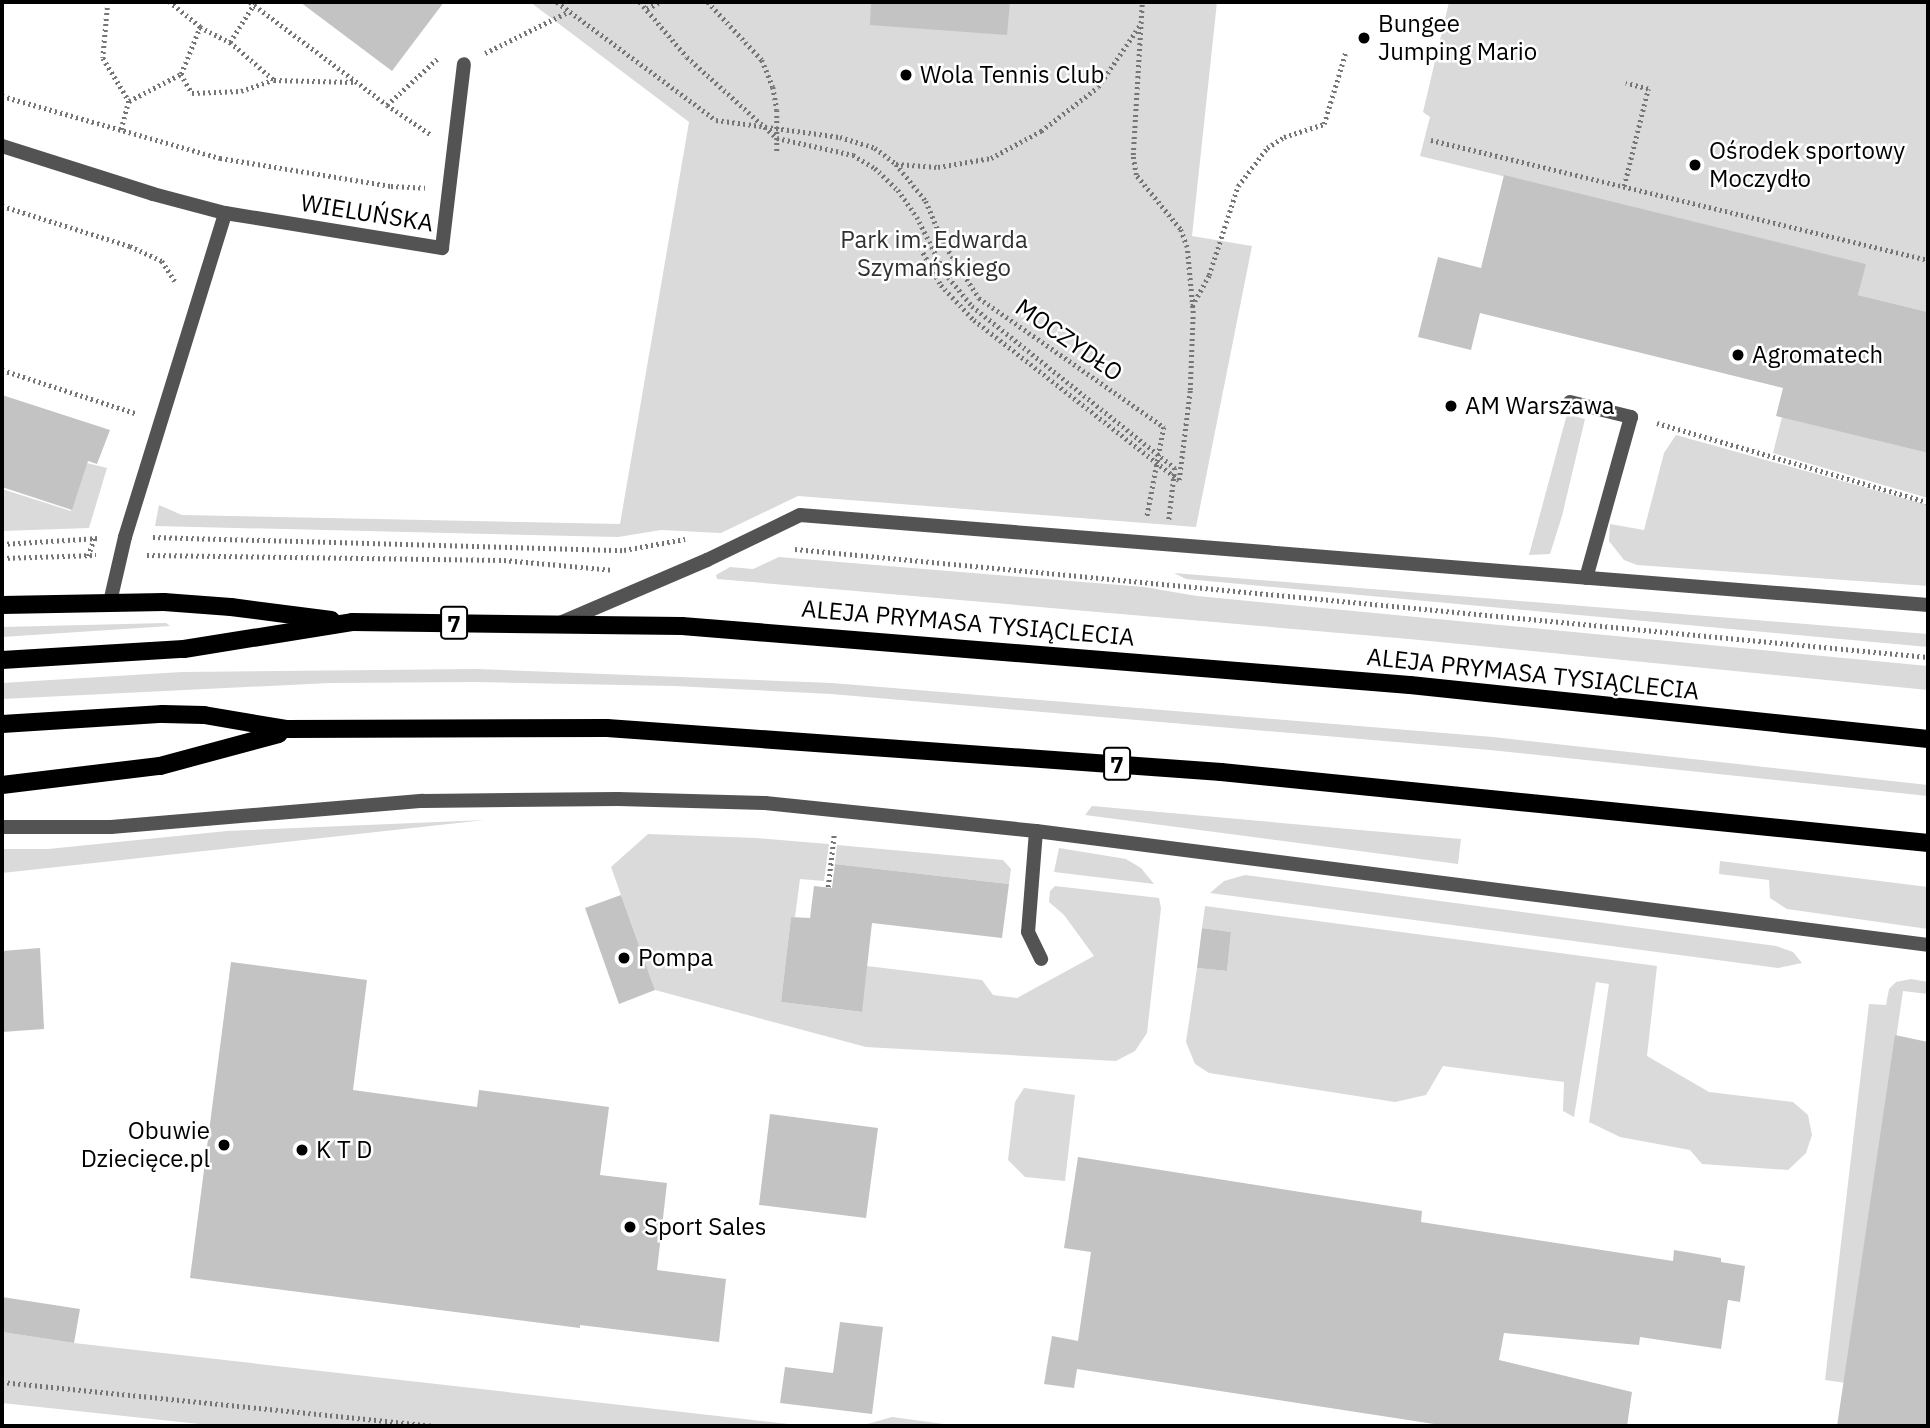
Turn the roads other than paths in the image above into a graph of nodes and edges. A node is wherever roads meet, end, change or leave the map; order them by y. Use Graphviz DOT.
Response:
graph roads {
  1 [pos="464,64"];
  2 [pos="2,146"];
  3 [pos="225,213"];
  4 [pos="1570,402"];
  5 [pos="1586,578"];
  6 [pos="110,602"];
  7 [pos="2,605"];
  8 [pos="1928,605"];
  9 [pos="352,622"];
  10 [pos="555,625"];
  11 [pos="2,660"];
  12 [pos="2,724"];
  13 [pos="303,729"];
  14 [pos="1928,739"];
  15 [pos="2,785"];
  16 [pos="2,827"];
  17 [pos="1037,831"];
  18 [pos="1928,843"];
  19 [pos="1928,945"];
  20 [pos="1041,959"];
  1 -- 3 [label="street, WIELUŃSKA"];
  2 -- 3 [label="street, WIELUŃSKA"];
  3 -- 6 [label="street"];
  4 -- 5 [label="street"];
  5 -- 8 [label="street"];
  5 -- 10 [label="street"];
  6 -- 7 [label="main road"];
  6 -- 9 [label="main road"];
  9 -- 10 [label="main road, ALEJA PRYMASA TYSIĄCLECIA / 7"];
  9 -- 11 [label="main road, ALEJA PRYMASA TYSIĄCLECIA / 7"];
  10 -- 14 [label="main road, ALEJA PRYMASA TYSIĄCLECIA / 7"];
  12 -- 13 [label="main road, 7"];
  13 -- 15 [label="main road"];
  13 -- 18 [label="main road, 7"];
  16 -- 17 [label="street"];
  17 -- 19 [label="street"];
  17 -- 20 [label="street"];
}
